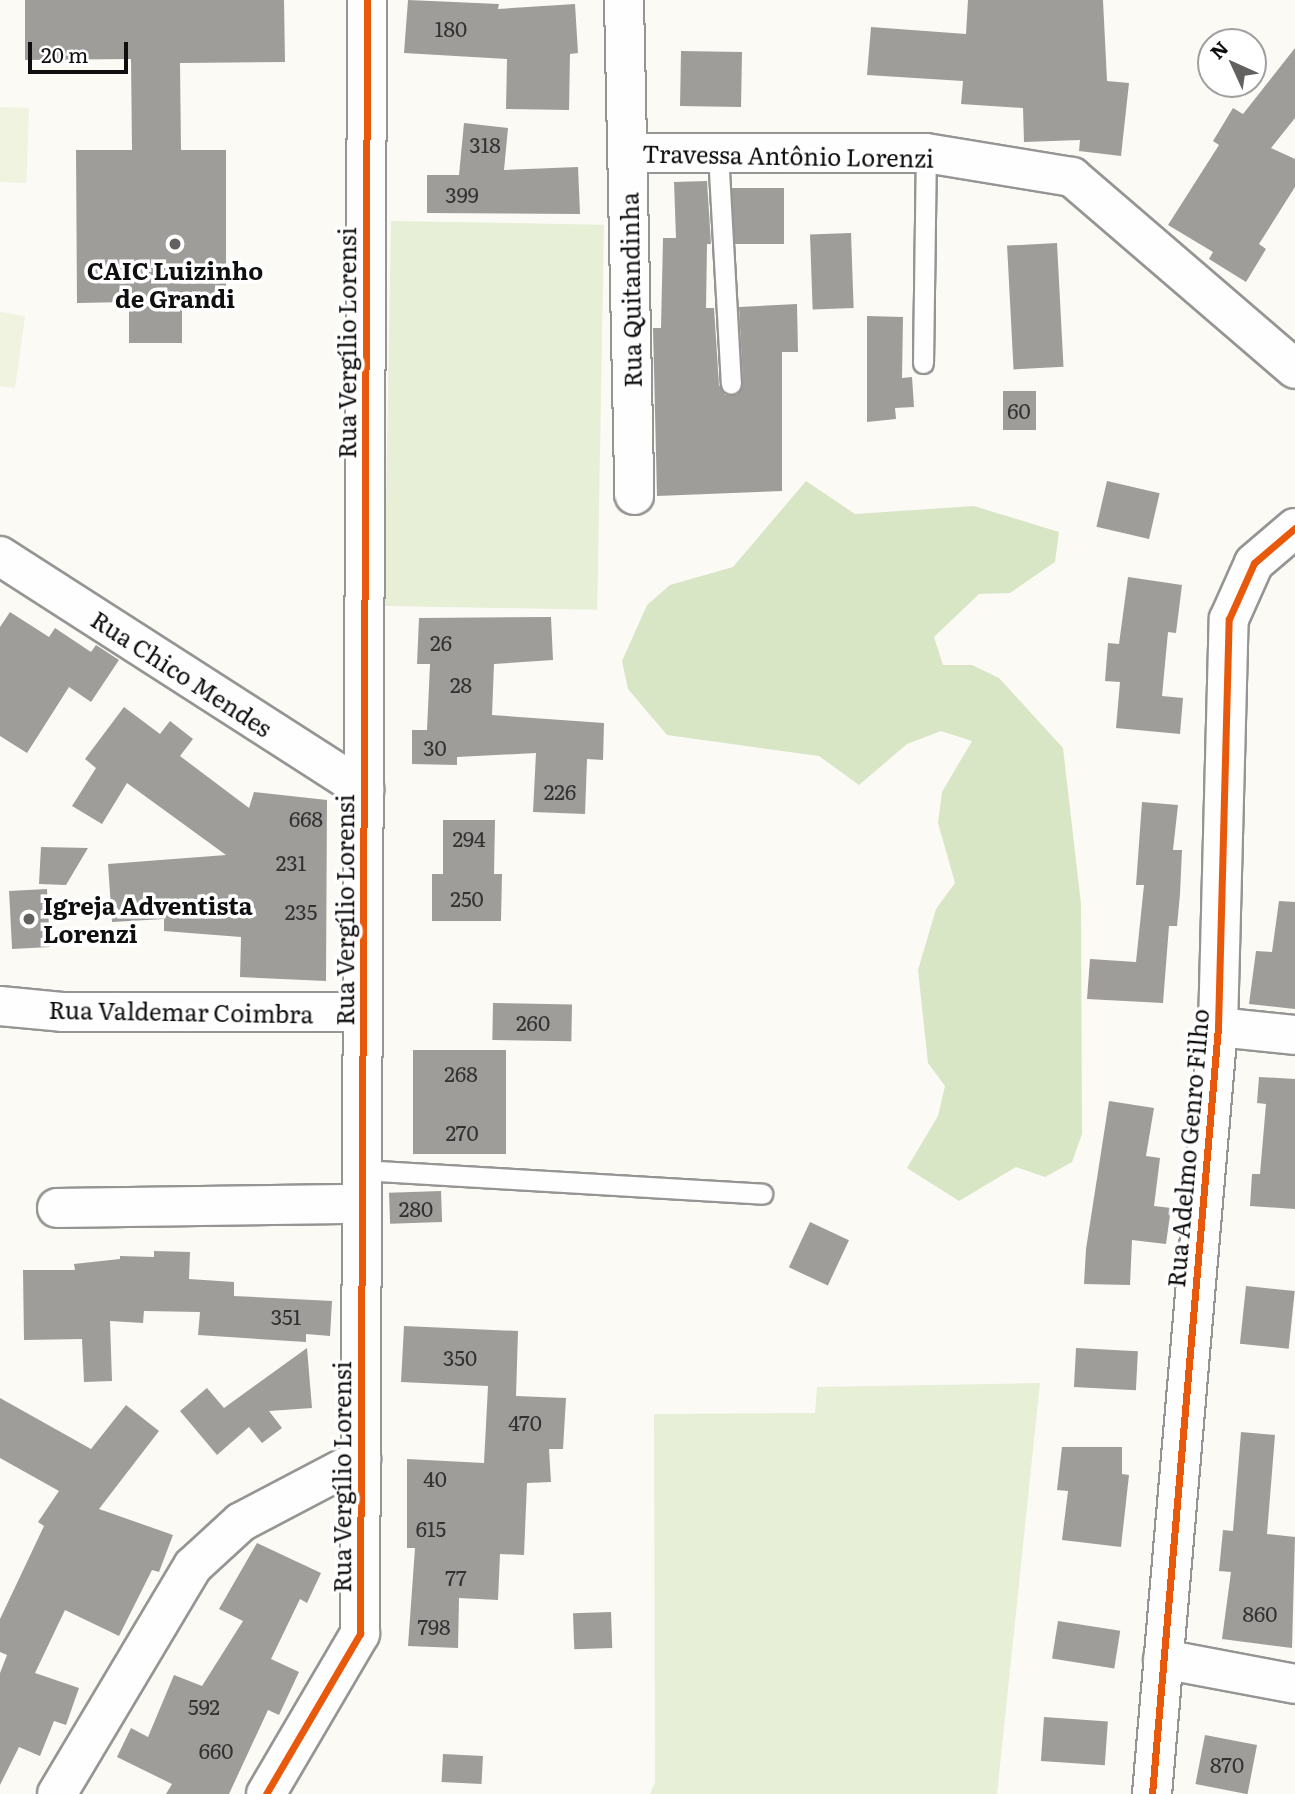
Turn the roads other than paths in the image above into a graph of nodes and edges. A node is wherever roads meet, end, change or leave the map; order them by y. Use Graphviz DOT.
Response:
graph roads {
  1 [pos="367,0"];
  2 [pos="624,0"];
  3 [pos="627,153"];
  4 [pos="718,153"];
  5 [pos="926,153"];
  6 [pos="923,363"];
  7 [pos="1295,369"];
  8 [pos="731,384"];
  9 [pos="634,495"];
  10 [pos="1295,528"];
  11 [pos="0,556"];
  12 [pos="364,790"];
  13 [pos="0,1006"];
  14 [pos="363,1012"];
  15 [pos="1218,1027"];
  16 [pos="1295,1035"];
  17 [pos="362,1187"];
  18 [pos="762,1194"];
  19 [pos="57,1208"];
  20 [pos="360,1459"];
  21 [pos="1163,1659"];
  22 [pos="1295,1684"];
  23 [pos="57,1794"];
  24 [pos="265,1794"];
  25 [pos="1152,1794"];
  1 -- 12 [label="street, Rua Vergílio Lorensi"];
  2 -- 3 [label="street, Rua Quitandinha"];
  3 -- 4 [label="street, Travessa Antônio Lorenzi"];
  3 -- 9 [label="street, Rua Quitandinha"];
  4 -- 5 [label="street, Travessa Antônio Lorenzi"];
  4 -- 8 [label="lane"];
  5 -- 6 [label="lane"];
  5 -- 7 [label="street, Travessa Antônio Lorenzi"];
  10 -- 15 [label="street, Rua Adelmo Genro Filho"];
  11 -- 12 [label="street, Rua Chico Mendes"];
  12 -- 14 [label="street, Rua Vergílio Lorensi"];
  13 -- 14 [label="street, Rua Valdemar Coimbra"];
  14 -- 17 [label="street, Rua Vergílio Lorensi"];
  15 -- 16 [label="street"];
  15 -- 21 [label="street, Rua Adelmo Genro Filho"];
  17 -- 18 [label="lane"];
  17 -- 19 [label="street"];
  17 -- 20 [label="street, Rua Vergílio Lorensi"];
  20 -- 23 [label="street"];
  20 -- 24 [label="street, Rua Vergílio Lorensi"];
  21 -- 22 [label="street"];
  21 -- 25 [label="street, Rua Adelmo Genro Filho"];
}
